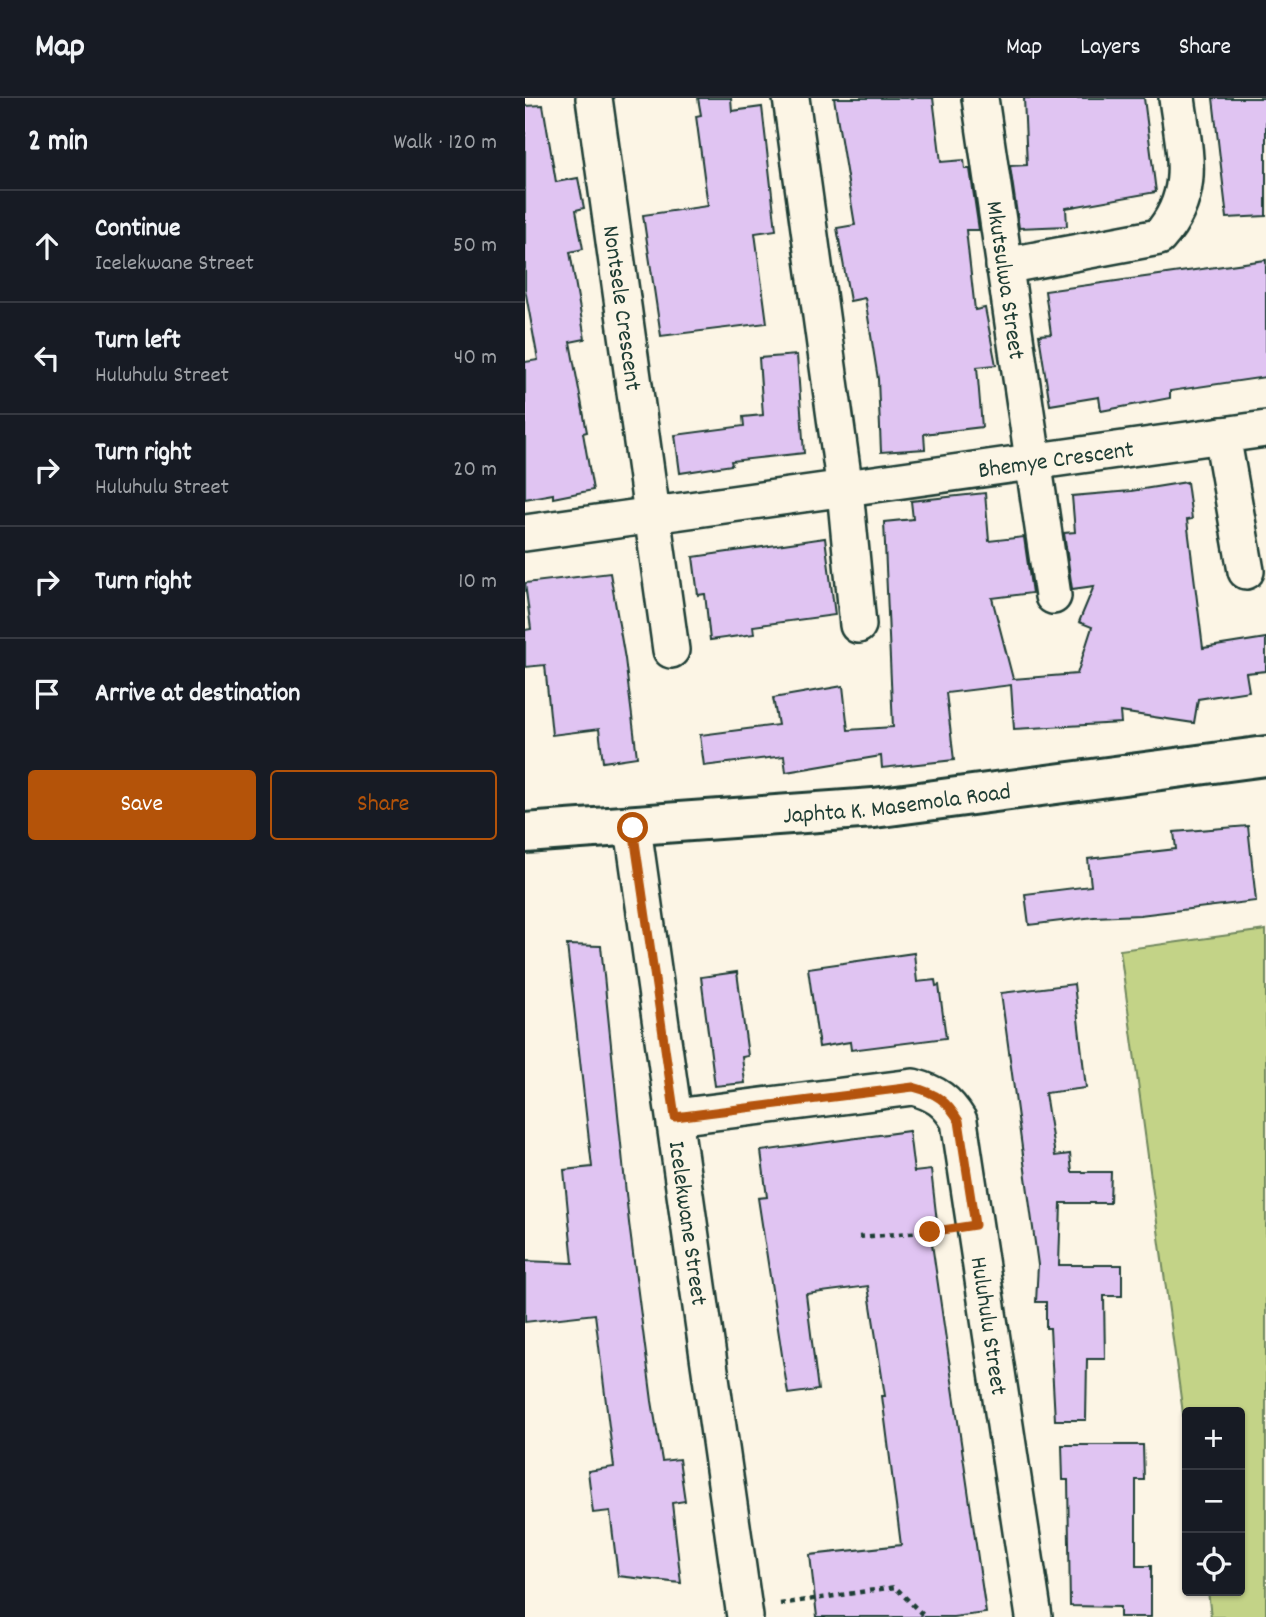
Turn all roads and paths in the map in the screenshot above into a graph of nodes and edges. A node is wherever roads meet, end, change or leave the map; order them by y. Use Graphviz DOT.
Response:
graph roads {
  1 [pos="594,98"];
  2 [pos="791,98"];
  3 [pos="980,98"];
  4 [pos="1177,98"];
  5 [pos="1004,266"];
  6 [pos="1266,429"];
  7 [pos="1222,435"];
  8 [pos="1033,463"];
  9 [pos="845,490"];
  10 [pos="650,517"];
  11 [pos="525,533"];
  12 [pos="1247,571"];
  13 [pos="1053,596"];
  14 [pos="858,625"];
  15 [pos="671,650"];
  16 [pos="1266,756"];
  17 [pos="633,828"];
  18 [pos="525,833"];
  19 [pos="675,1117"];
  20 [pos="975,1225"];
  21 [pos="859,1237"];
  22 [pos="745,1613"];
  23 [pos="925,1617"];
  24 [pos="1034,1617"];
  1 -- 10 [label="street, Nontsele Crescent"];
  2 -- 9 [label="street"];
  3 -- 5 [label="street, Mkutsulwa Street"];
  4 -- 5 [label="street"];
  5 -- 8 [label="street, Mkutsulwa Street"];
  6 -- 7 [label="street, Bhemye Crescent"];
  7 -- 8 [label="street, Bhemye Crescent"];
  7 -- 12 [label="street"];
  8 -- 9 [label="street, Bhemye Crescent"];
  8 -- 13 [label="street, Mkutsulwa Street"];
  9 -- 10 [label="street, Bhemye Crescent"];
  9 -- 14 [label="street"];
  10 -- 11 [label="street, Bhemye Crescent"];
  10 -- 15 [label="street, Nontsele Crescent"];
  16 -- 17 [label="main road, Japhta K. Masemola Road"];
  17 -- 18 [label="main road, Japhta K. Masemola Road"];
  17 -- 19 [label="street, Icelekwane Street"];
  19 -- 20 [label="street, Huluhulu Street"];
  19 -- 22 [label="street, Icelekwane Street"];
  20 -- 21 [label="path"];
  20 -- 24 [label="street, Huluhulu Street"];
  22 -- 23 [label="path"];
}
